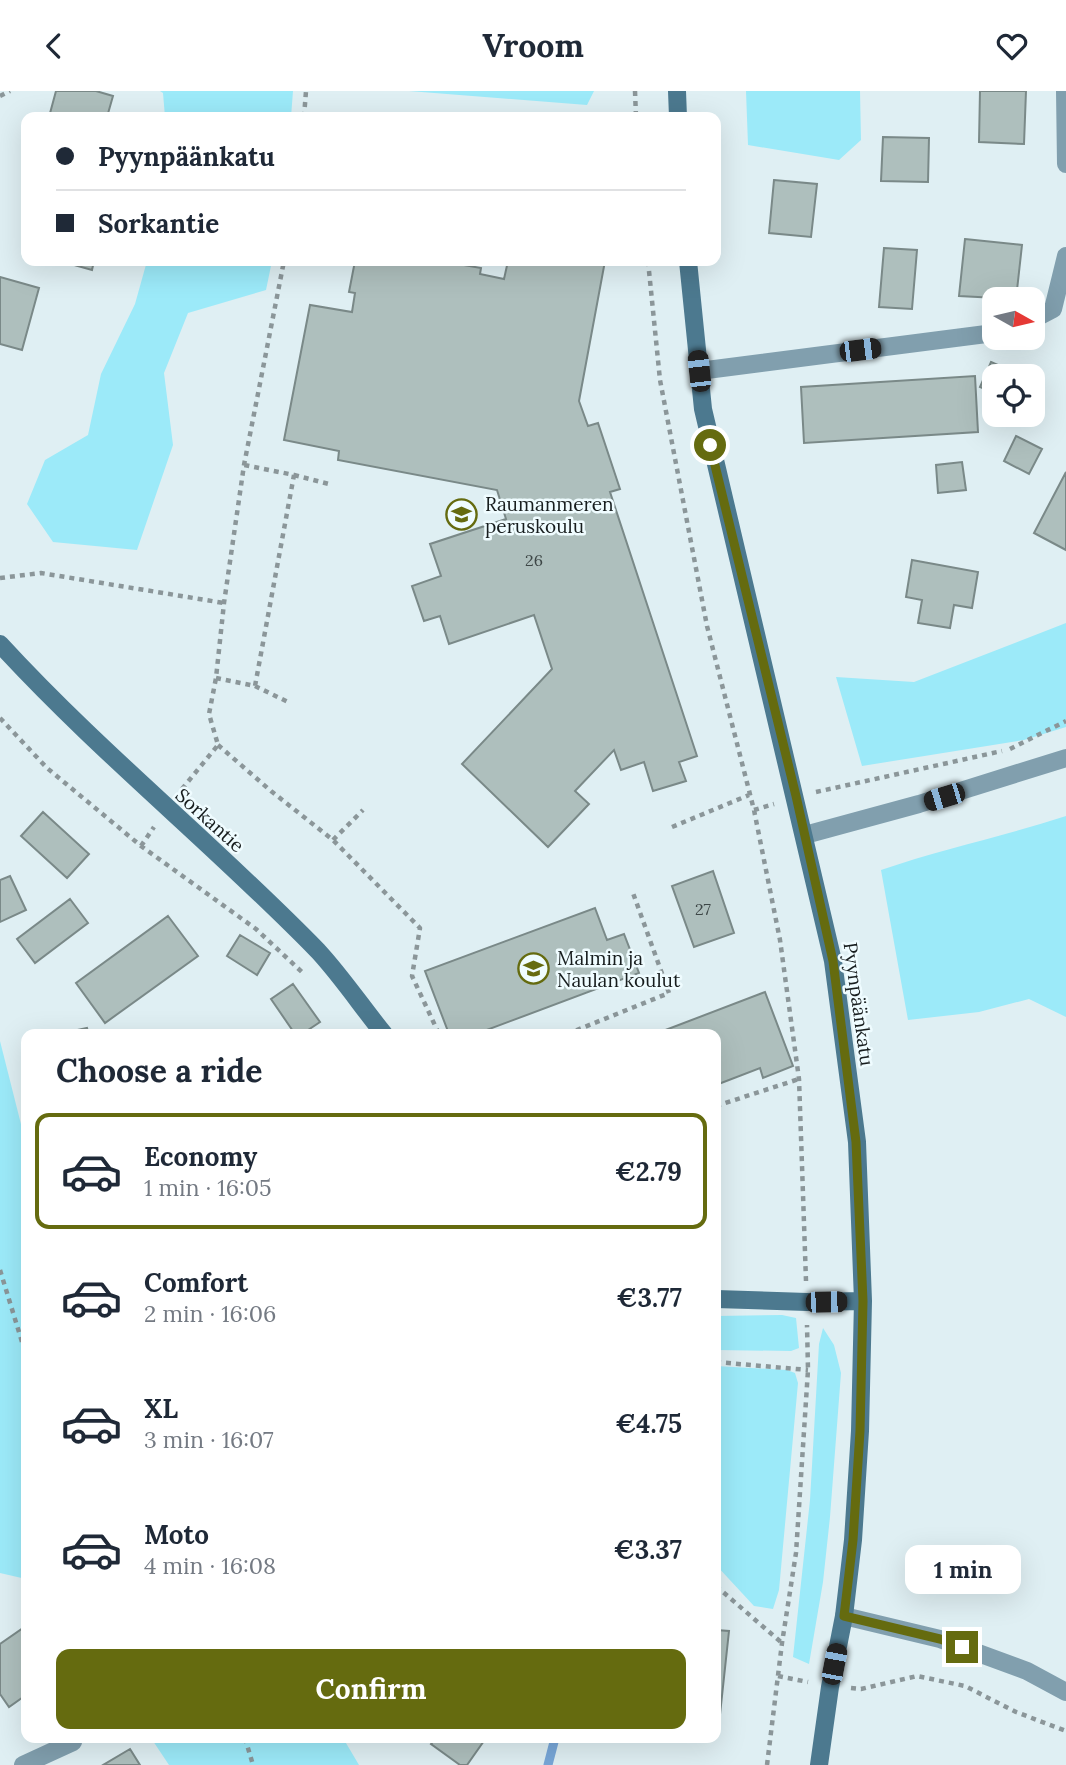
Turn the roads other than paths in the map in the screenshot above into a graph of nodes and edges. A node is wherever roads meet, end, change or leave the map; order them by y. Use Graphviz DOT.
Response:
graph roads {
  1 [pos="677,91"];
  2 [pos="1065,91"];
  3 [pos="678,112"];
  4 [pos="1066,165"];
  5 [pos="1066,256"];
  6 [pos="688,266"];
  7 [pos="1045,313"];
  8 [pos="982,335"];
  9 [pos="699,371"];
  10 [pos="0,644"];
  11 [pos="1066,758"];
  12 [pos="805,835"];
  13 [pos="380,1029"];
  14 [pos="721,1299"];
  15 [pos="863,1301"];
  16 [pos="844,1616"];
  17 [pos="1066,1692"];
  18 [pos="71,1743"];
  19 [pos="23,1765"];
  20 [pos="819,1765"];
  1 -- 3 [label="main road"];
  2 -- 4 [label="street"];
  5 -- 7 [label="street"];
  6 -- 9 [label="main road, Pyynpäänkatu"];
  8 -- 9 [label="street"];
  9 -- 12 [label="main road, Pyynpäänkatu"];
  10 -- 13 [label="main road, Sorkantie"];
  11 -- 12 [label="street"];
  12 -- 15 [label="main road, Pyynpäänkatu"];
  14 -- 15 [label="main road"];
  15 -- 16 [label="main road, Pyynpäänkatu"];
  16 -- 17 [label="street"];
  16 -- 20 [label="main road, Pyynpäänkatu"];
  18 -- 19 [label="street"];
}
